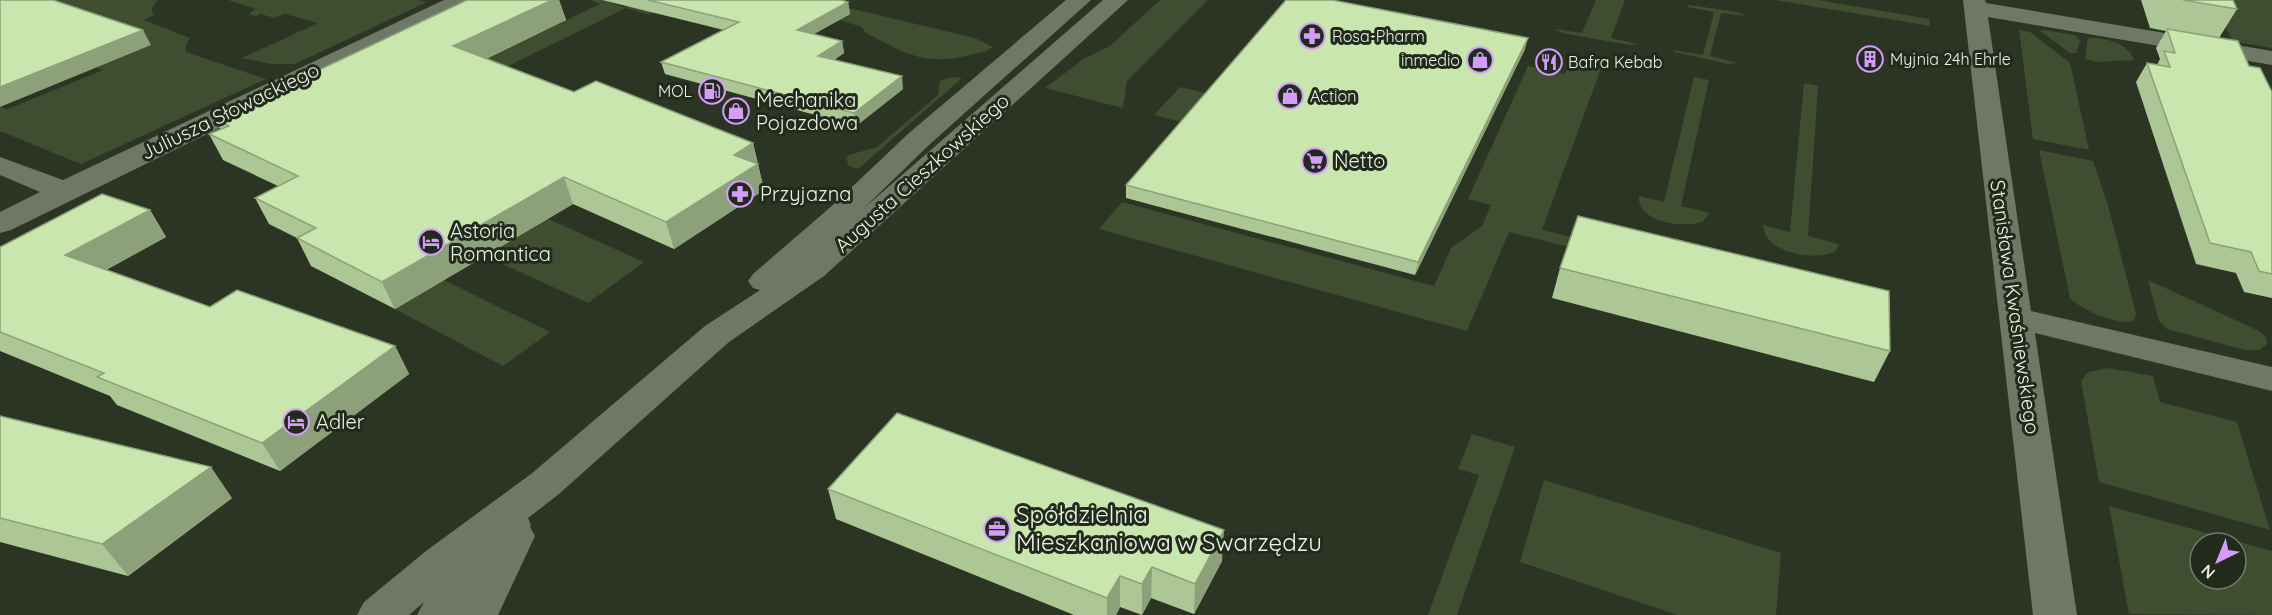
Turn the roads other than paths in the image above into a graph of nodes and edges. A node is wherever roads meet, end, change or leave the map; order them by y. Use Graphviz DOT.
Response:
graph roads {
  1 [pos="462,0"];
  2 [pos="1080,0"];
  3 [pos="1117,0"];
  4 [pos="2089,1"];
  5 [pos="1975,4"];
  6 [pos="2096,28"];
  7 [pos="2272,58"];
  8 [pos="0,165"];
  9 [pos="64,191"];
  10 [pos="0,224"];
  11 [pos="2017,318"];
  12 [pos="717,334"];
  13 [pos="2272,379"];
  14 [pos="545,484"];
  15 [pos="379,615"];
  16 [pos="440,615"];
  17 [pos="476,615"];
  18 [pos="2055,615"];
  1 -- 9 [label="street, Juliusza Słowackiego"];
  2 -- 12 [label="street, Augusta Cieszkowskiego"];
  3 -- 12 [label="street, Augusta Cieszkowskiego"];
  4 -- 6 [label="street"];
  5 -- 6 [label="street"];
  5 -- 11 [label="street, Stanisława Kwaśniewskiego"];
  6 -- 7 [label="street"];
  8 -- 9 [label="street"];
  9 -- 10 [label="street, Juliusza Słowackiego"];
  11 -- 13 [label="street"];
  11 -- 18 [label="street, Stanisława Kwaśniewskiego"];
  12 -- 14 [label="street, Augusta Cieszkowskiego"];
  14 -- 15 [label="street, Augusta Cieszkowskiego"];
  14 -- 16 [label="street, Augusta Cieszkowskiego"];
  14 -- 17 [label="street"];
}
